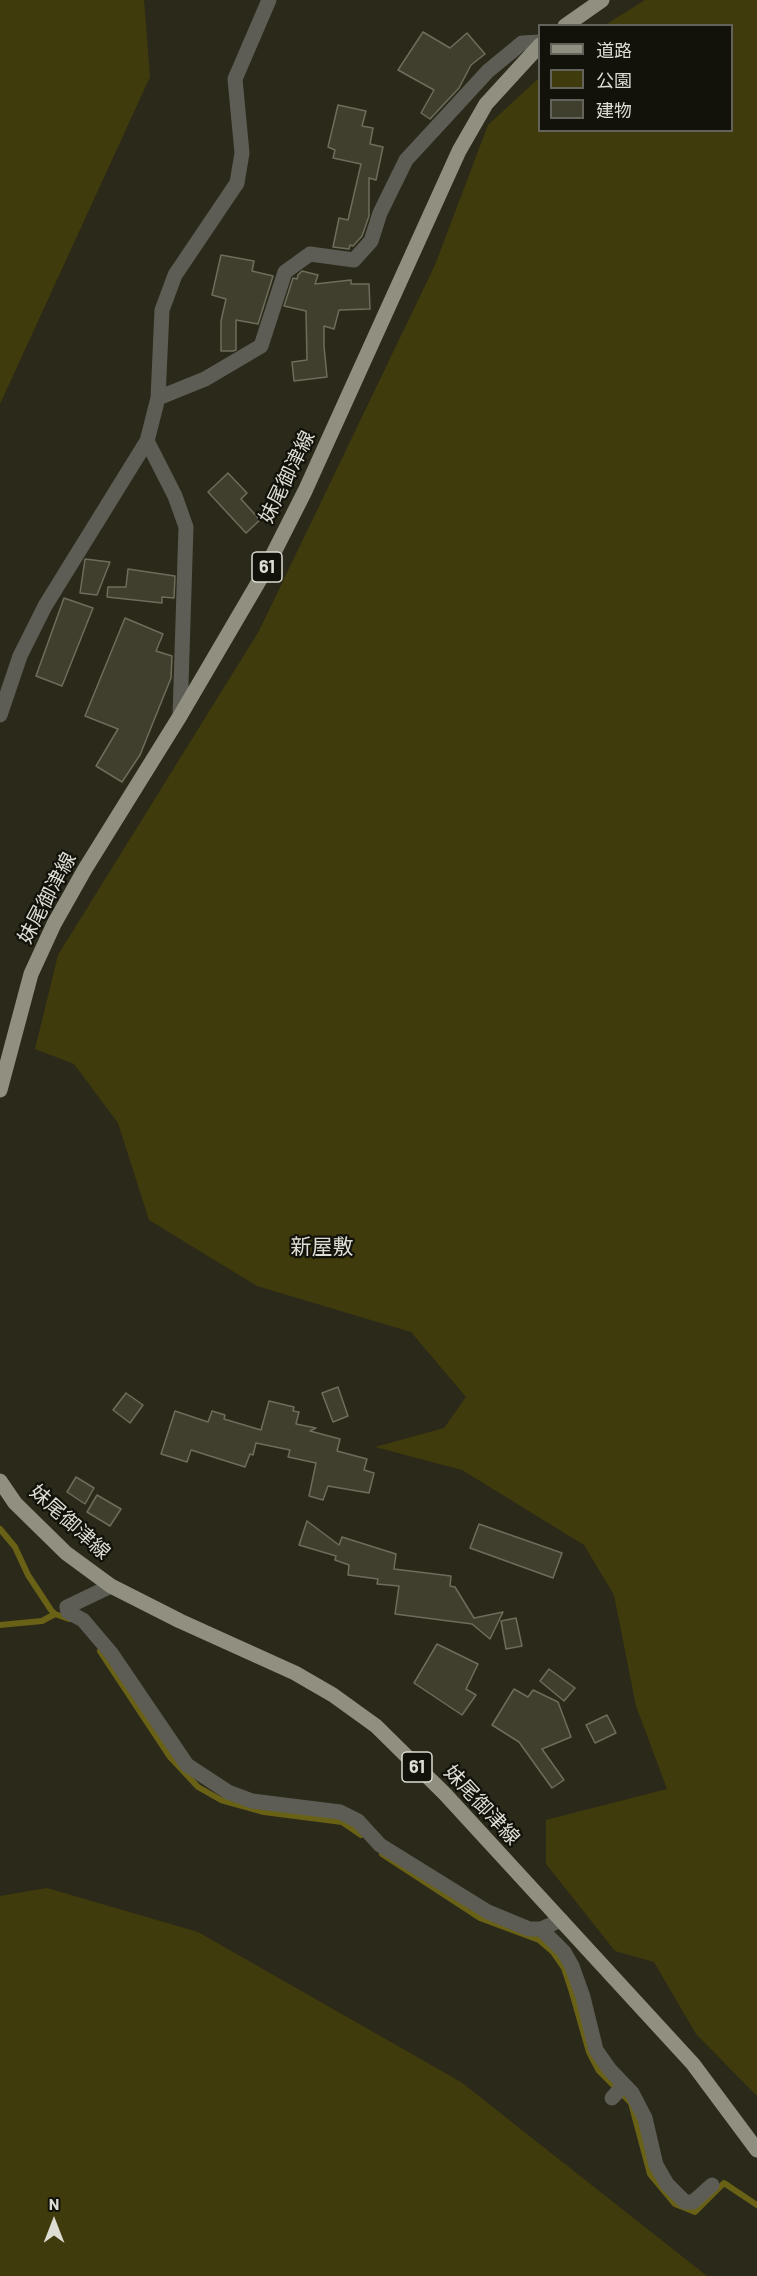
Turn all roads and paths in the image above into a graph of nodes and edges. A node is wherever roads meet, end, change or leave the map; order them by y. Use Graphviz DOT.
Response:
graph roads {
  1 [pos="269,0"];
  2 [pos="602,0"];
  3 [pos="568,24"];
  4 [pos="538,44"];
  5 [pos="538,46"];
  6 [pos="158,398"];
  7 [pos="147,441"];
  8 [pos="0,715"];
  9 [pos="180,716"];
  10 [pos="0,1090"];
  11 [pos="0,1481"];
  12 [pos="111,1586"];
  13 [pos="561,1920"];
  14 [pos="541,1929"];
  15 [pos="624,2085"];
  16 [pos="612,2098"];
  17 [pos="757,2150"];
  18 [pos="712,2185"];
  1 -- 6 [label="street"];
  2 -- 3 [label="main road"];
  4 -- 6 [label="street"];
  5 -- 9 [label="main road, 妹尾御津線 / 61"];
  6 -- 7 [label="street"];
  7 -- 8 [label="street"];
  7 -- 9 [label="street"];
  9 -- 10 [label="main road, 妹尾御津線 / 61"];
  11 -- 12 [label="main road, 妹尾御津線 / 61"];
  12 -- 13 [label="main road, 妹尾御津線 / 61"];
  12 -- 14 [label="street"];
  13 -- 14 [label="street"];
  13 -- 17 [label="main road, 妹尾御津線 / 61"];
  14 -- 15 [label="street"];
  15 -- 16 [label="street"];
  15 -- 18 [label="street"];
}
